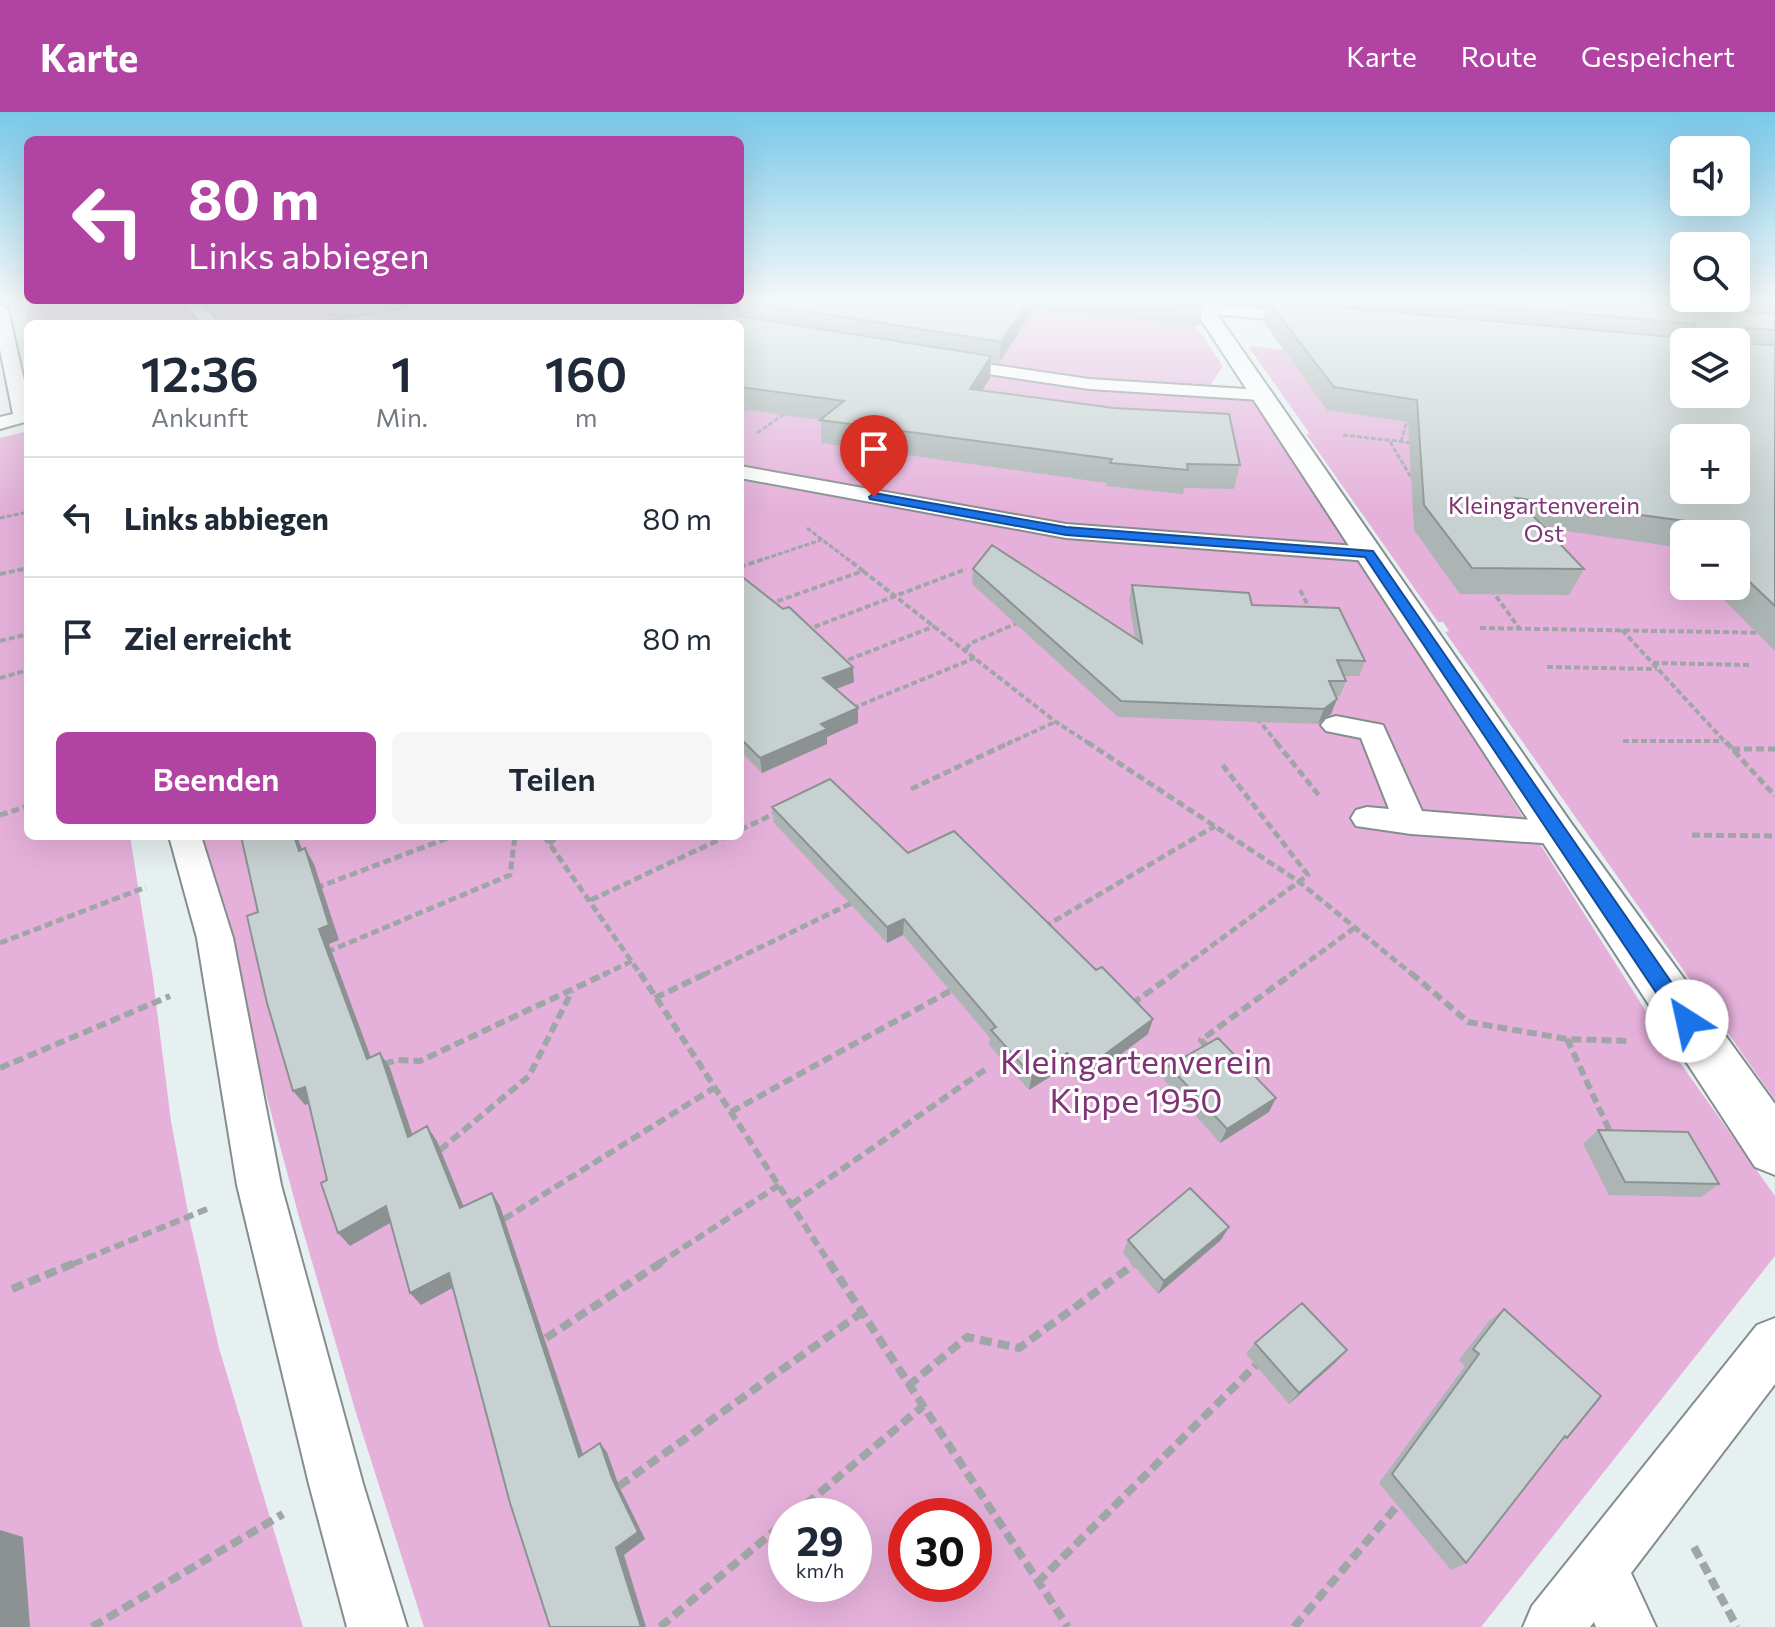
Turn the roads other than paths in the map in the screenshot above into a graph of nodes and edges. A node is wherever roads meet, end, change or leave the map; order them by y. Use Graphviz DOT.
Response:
graph roads {
  1 [pos="14,369"];
  2 [pos="986,369"];
  3 [pos="1243,369"];
  4 [pos="1261,395"];
  5 [pos="24,410"];
  6 [pos="24,418"];
  7 [pos="0,423"];
  8 [pos="744,473"];
  9 [pos="1369,554"];
  10 [pos="1336,725"];
  11 [pos="1367,818"];
  12 [pos="1411,823"];
  13 [pos="1556,833"];
  14 [pos="190,852"];
  15 [pos="1775,1149"];
  16 [pos="1775,1343"];
  17 [pos="1600,1569"];
  18 [pos="377,1627"];
  19 [pos="1553,1627"];
  20 [pos="1626,1627"];
  1 -- 5 [label="lane"];
  2 -- 4 [label="lane"];
  3 -- 4 [label="street"];
  4 -- 9 [label="street"];
  6 -- 7 [label="lane"];
  8 -- 9 [label="lane"];
  9 -- 13 [label="street"];
  10 -- 12 [label="lane"];
  11 -- 12 [label="lane"];
  12 -- 13 [label="lane"];
  13 -- 15 [label="street"];
  14 -- 18 [label="lane"];
  16 -- 17 [label="lane"];
  17 -- 19 [label="lane"];
  17 -- 20 [label="lane"];
}
